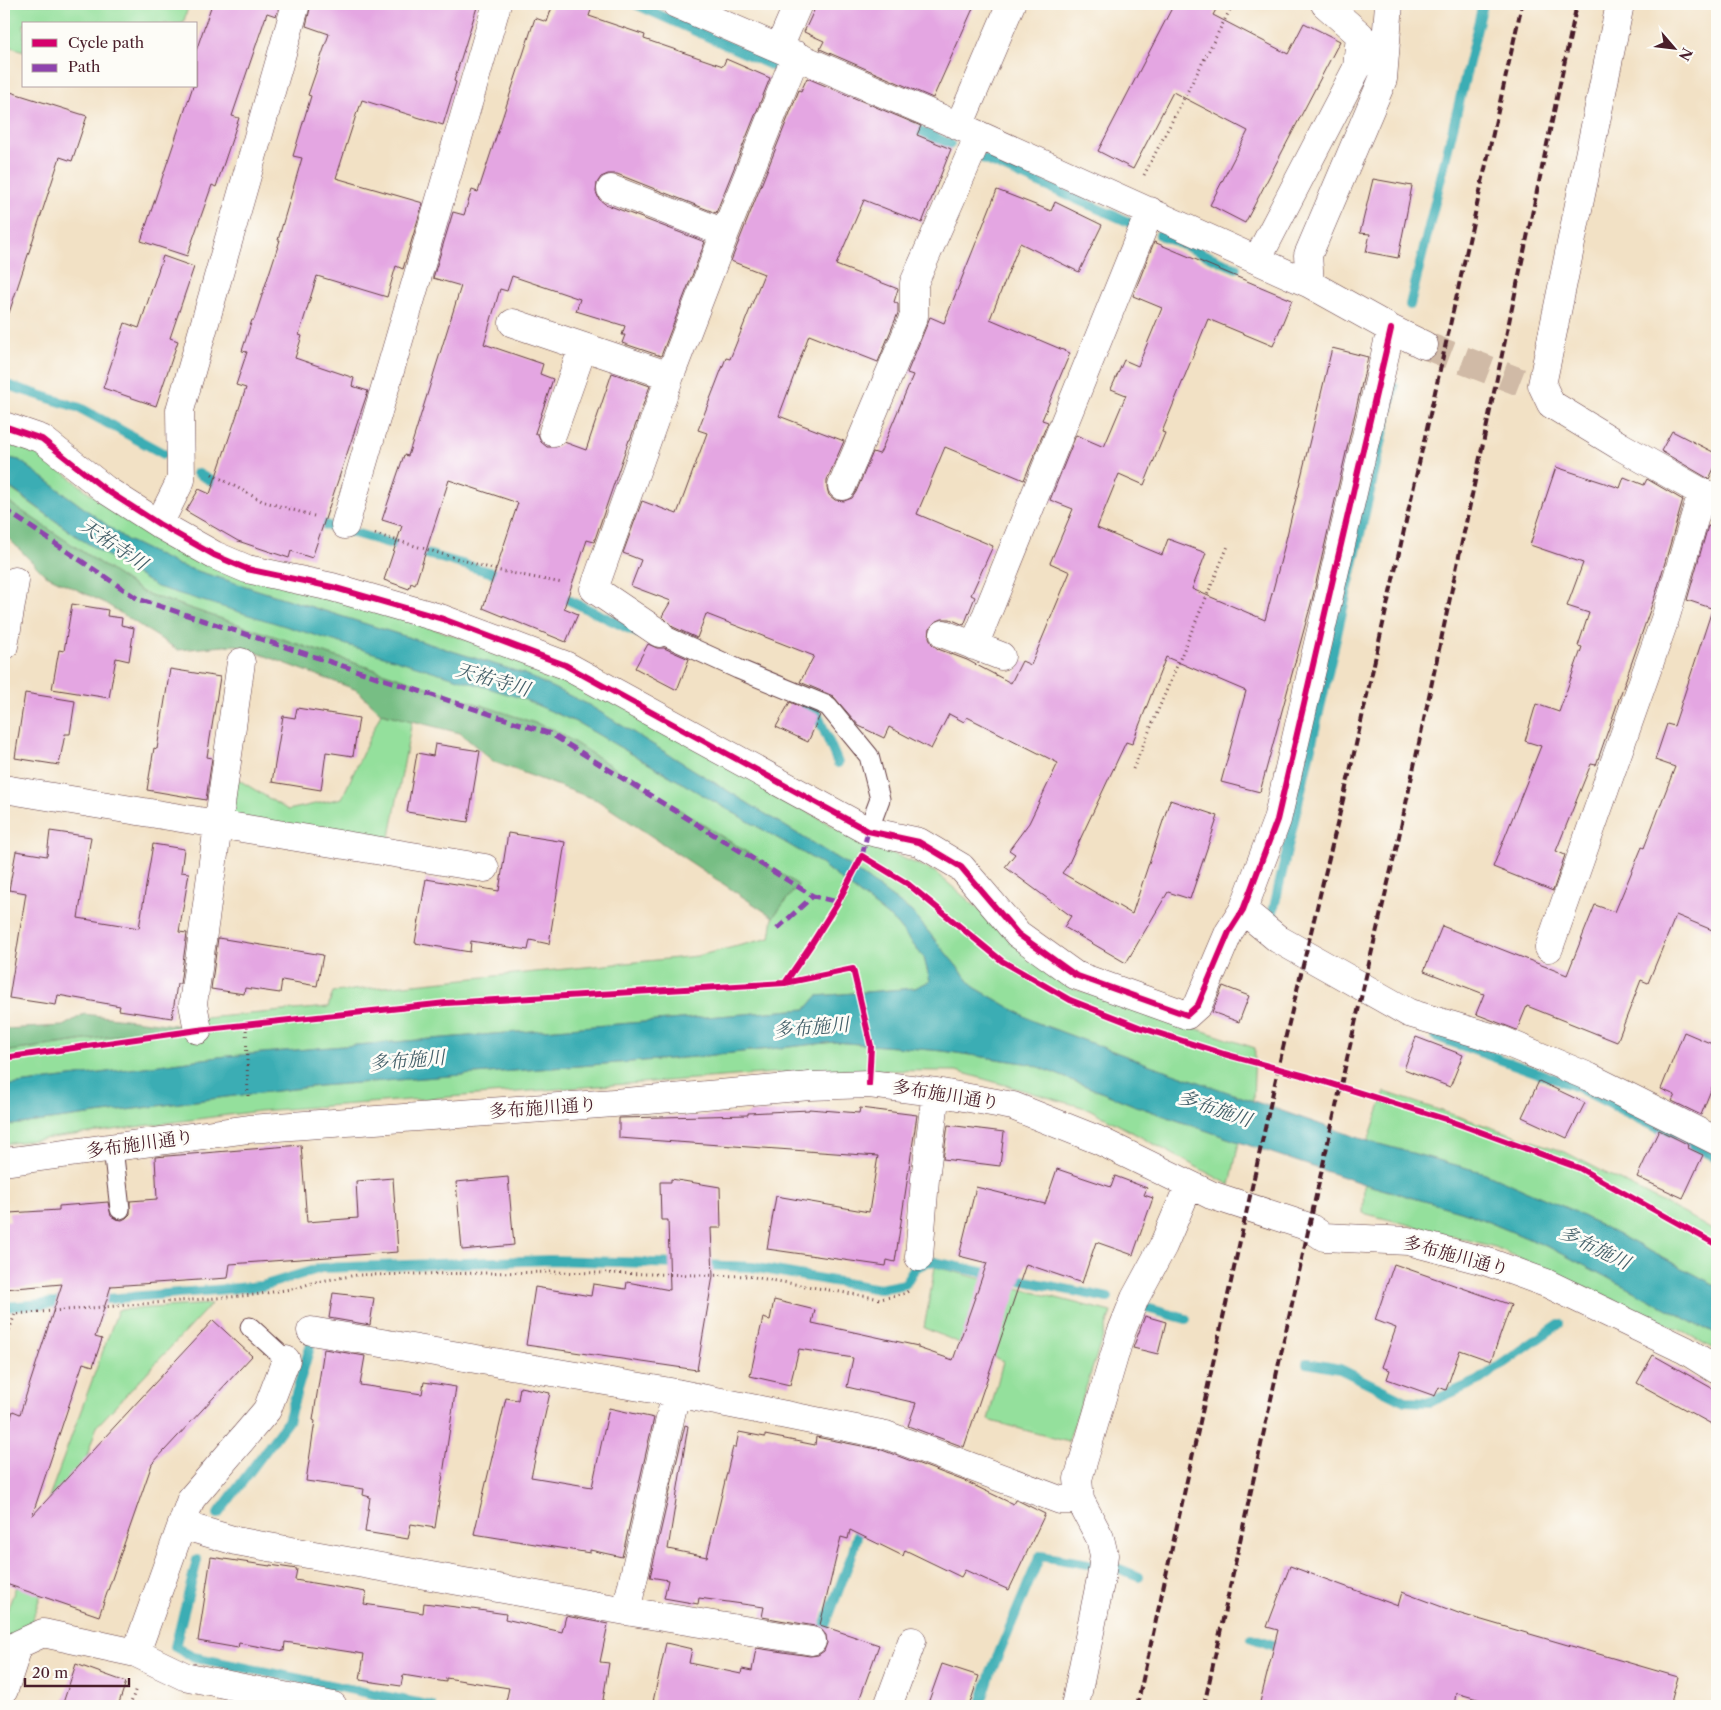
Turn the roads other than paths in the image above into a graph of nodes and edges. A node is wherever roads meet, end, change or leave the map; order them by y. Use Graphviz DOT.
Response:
graph roads {
  1 [pos="296,4"];
  2 [pos="497,4"];
  3 [pos="676,4"];
  4 [pos="798,4"];
  5 [pos="1011,4"];
  6 [pos="1325,4"];
  7 [pos="1389,4"];
  8 [pos="1620,4"];
  9 [pos="787,52"];
  10 [pos="969,130"];
  11 [pos="611,189"];
  12 [pos="1140,207"];
  13 [pos="725,233"];
  14 [pos="1256,260"];
  15 [pos="1310,284"];
  16 [pos="513,323"];
  17 [pos="1391,329"];
  18 [pos="1424,345"];
  19 [pos="583,347"];
  20 [pos="670,376"];
  21 [pos="4,426"];
  22 [pos="553,432"];
  23 [pos="842,486"];
  24 [pos="1710,496"];
  25 [pos="159,524"];
  26 [pos="345,525"];
  27 [pos="15,581"];
  28 [pos="659,633"];
  29 [pos="944,634"];
  30 [pos="4,646"];
  31 [pos="974,646"];
  32 [pos="1001,656"];
  33 [pos="241,662"];
  34 [pos="4,789"];
  35 [pos="218,823"];
  36 [pos="865,843"];
  37 [pos="485,868"];
  38 [pos="1243,910"];
  39 [pos="1549,948"];
  40 [pos="198,1030"];
  41 [pos="936,1092"];
  42 [pos="1717,1141"];
  43 [pos="113,1148"];
  44 [pos="4,1162"];
  45 [pos="1189,1185"];
  46 [pos="120,1209"];
  47 [pos="919,1257"];
  48 [pos="250,1327"];
  49 [pos="311,1331"];
  50 [pos="286,1360"];
  51 [pos="1717,1370"];
  52 [pos="676,1392"];
  53 [pos="1080,1500"];
  54 [pos="182,1525"];
  55 [pos="626,1611"];
  56 [pos="812,1641"];
  57 [pos="912,1641"];
  58 [pos="136,1652"];
  59 [pos="4,1690"];
  60 [pos="334,1706"];
  61 [pos="888,1706"];
  62 [pos="1075,1706"];
  1 -- 25 [label="street"];
  2 -- 26 [label="street"];
  3 -- 9 [label="street"];
  4 -- 9 [label="street"];
  5 -- 10 [label="street"];
  6 -- 14 [label="street"];
  7 -- 15 [label="street"];
  8 -- 24 [label="street"];
  9 -- 10 [label="street"];
  9 -- 13 [label="street"];
  10 -- 12 [label="street"];
  10 -- 23 [label="street"];
  11 -- 13 [label="street"];
  12 -- 14 [label="street"];
  12 -- 31 [label="street"];
  13 -- 20 [label="street"];
  14 -- 15 [label="street"];
  15 -- 17 [label="street"];
  16 -- 19 [label="street"];
  17 -- 18 [label="street"];
  17 -- 38 [label="street"];
  19 -- 20 [label="street"];
  19 -- 22 [label="street"];
  20 -- 28 [label="street"];
  21 -- 25 [label="street"];
  24 -- 39 [label="street"];
  25 -- 36 [label="street"];
  27 -- 30 [label="street"];
  28 -- 36 [label="lane"];
  29 -- 31 [label="street"];
  31 -- 32 [label="street"];
  33 -- 35 [label="street"];
  34 -- 35 [label="street"];
  35 -- 37 [label="street"];
  35 -- 40 [label="street"];
  36 -- 38 [label="street"];
  38 -- 42 [label="street"];
  41 -- 43 [label="street, 多布施川通り"];
  41 -- 45 [label="street, 多布施川通り"];
  41 -- 47 [label="street"];
  43 -- 44 [label="street, 多布施川通り"];
  43 -- 46 [label="lane"];
  45 -- 51 [label="street, 多布施川通り"];
  45 -- 53 [label="street"];
  48 -- 50 [label="lane"];
  49 -- 52 [label="street"];
  50 -- 54 [label="street"];
  52 -- 53 [label="street"];
  52 -- 55 [label="street"];
  53 -- 62 [label="street"];
  54 -- 55 [label="street"];
  54 -- 58 [label="street"];
  55 -- 56 [label="street"];
  57 -- 61 [label="street"];
  58 -- 59 [label="street"];
  58 -- 60 [label="street"];
}
